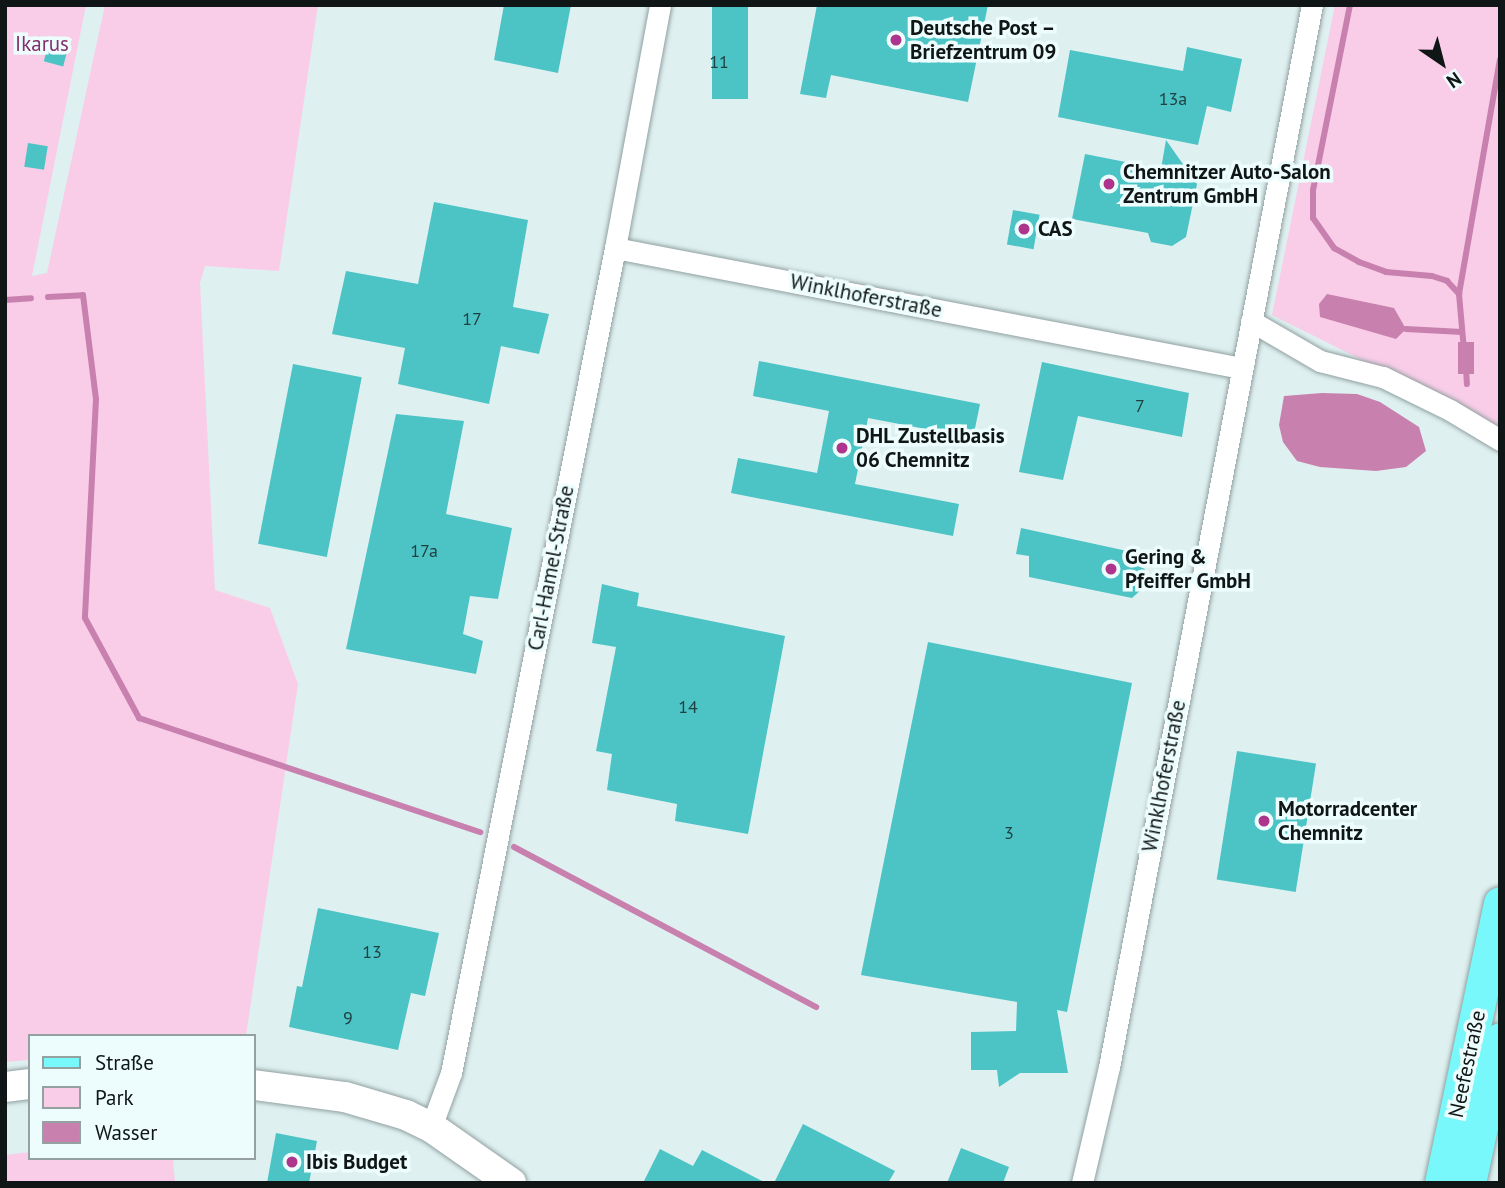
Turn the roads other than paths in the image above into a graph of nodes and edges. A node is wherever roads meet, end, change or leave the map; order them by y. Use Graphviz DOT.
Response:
graph roads {
  1 [pos="660,5"];
  2 [pos="1312,5"];
  3 [pos="615,248"];
  4 [pos="1251,321"];
  5 [pos="1241,368"];
  6 [pos="1500,440"];
  7 [pos="1500,903"];
  8 [pos="1500,1039"];
  9 [pos="28,1084"];
  10 [pos="256,1085"];
  11 [pos="5,1087"];
  12 [pos="431,1127"];
  13 [pos="510,1183"];
  14 [pos="1082,1183"];
  15 [pos="1441,1183"];
  16 [pos="1469,1183"];
  1 -- 3 [label="street, Carl-Hamel-Straße"];
  2 -- 4 [label="street, Winklhoferstraße"];
  3 -- 5 [label="street, Winklhoferstraße"];
  3 -- 12 [label="street, Carl-Hamel-Straße"];
  4 -- 5 [label="street, Winklhoferstraße"];
  4 -- 6 [label="street"];
  5 -- 14 [label="street, Winklhoferstraße"];
  7 -- 15 [label="main road, Neefestraße"];
  8 -- 16 [label="main road, Neefestraße"];
  9 -- 11 [label="main road"];
  10 -- 12 [label="main road"];
  12 -- 13 [label="main road"];
}
